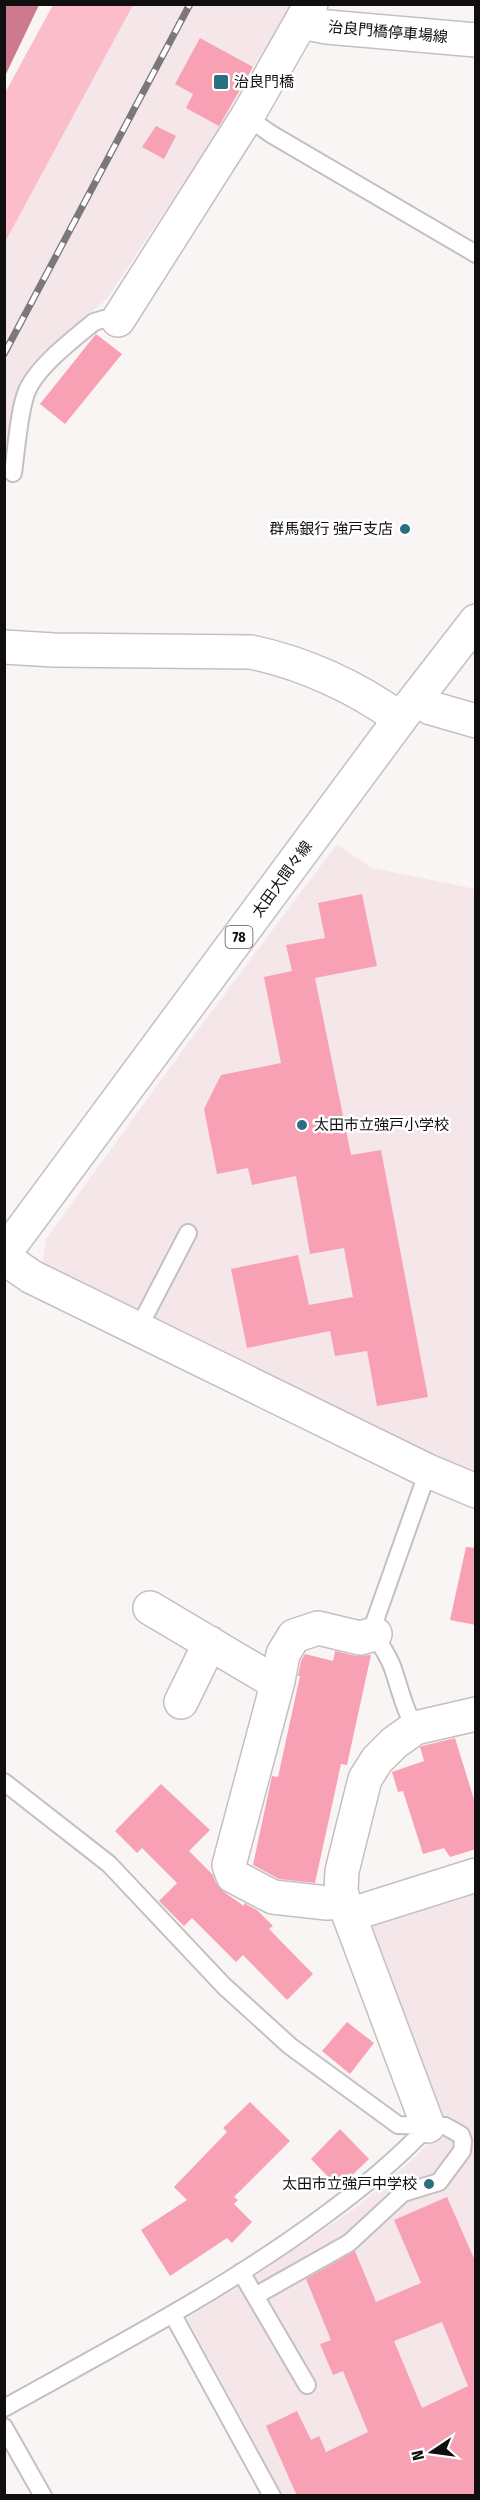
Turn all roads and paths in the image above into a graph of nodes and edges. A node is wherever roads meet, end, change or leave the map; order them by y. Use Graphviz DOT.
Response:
graph roads {
  1 [pos="306,13"];
  2 [pos="476,40"];
  3 [pos="247,117"];
  4 [pos="476,254"];
  5 [pos="118,320"];
  6 [pos="13,473"];
  7 [pos="476,621"];
  8 [pos="4,647"];
  9 [pos="408,709"];
  10 [pos="476,721"];
  11 [pos="188,1233"];
  12 [pos="4,1256"];
  13 [pos="138,1329"];
  14 [pos="428,1471"];
  15 [pos="476,1491"];
  16 [pos="150,1608"];
  17 [pos="375,1634"];
  18 [pos="210,1643"];
  19 [pos="278,1682"];
  20 [pos="182,1702"];
  21 [pos="476,1714"];
  22 [pos="414,1728"];
  23 [pos="4,1782"];
  24 [pos="476,1875"];
  25 [pos="346,1908"];
  26 [pos="428,2126"];
  27 [pos="241,2272"];
  28 [pos="255,2296"];
  29 [pos="173,2315"];
  30 [pos="307,2385"];
  31 [pos="4,2408"];
  32 [pos="4,2427"];
  33 [pos="43,2496"];
  34 [pos="272,2496"];
  1 -- 2 [label="street, 治良門橋停車場線"];
  1 -- 3 [label="street"];
  3 -- 4 [label="lane"];
  3 -- 5 [label="street"];
  5 -- 6 [label="lane"];
  7 -- 9 [label="street, 太田大間々線 / 78"];
  8 -- 9 [label="street"];
  9 -- 10 [label="street"];
  9 -- 12 [label="street, 太田大間々線 / 78"];
  11 -- 13 [label="lane"];
  12 -- 13 [label="street"];
  13 -- 14 [label="street"];
  14 -- 15 [label="street"];
  14 -- 17 [label="lane"];
  16 -- 18 [label="street"];
  17 -- 19 [label="street"];
  17 -- 22 [label="lane"];
  18 -- 19 [label="street"];
  18 -- 20 [label="street"];
  19 -- 25 [label="street"];
  21 -- 22 [label="street"];
  22 -- 25 [label="street"];
  23 -- 26 [label="lane"];
  24 -- 25 [label="street"];
  25 -- 26 [label="street"];
  26 -- 27 [label="lane"];
  26 -- 28 [label="lane"];
  27 -- 28 [label="lane"];
  27 -- 29 [label="lane"];
  28 -- 30 [label="lane"];
  29 -- 31 [label="lane"];
  29 -- 34 [label="lane"];
  32 -- 33 [label="lane"];
}
